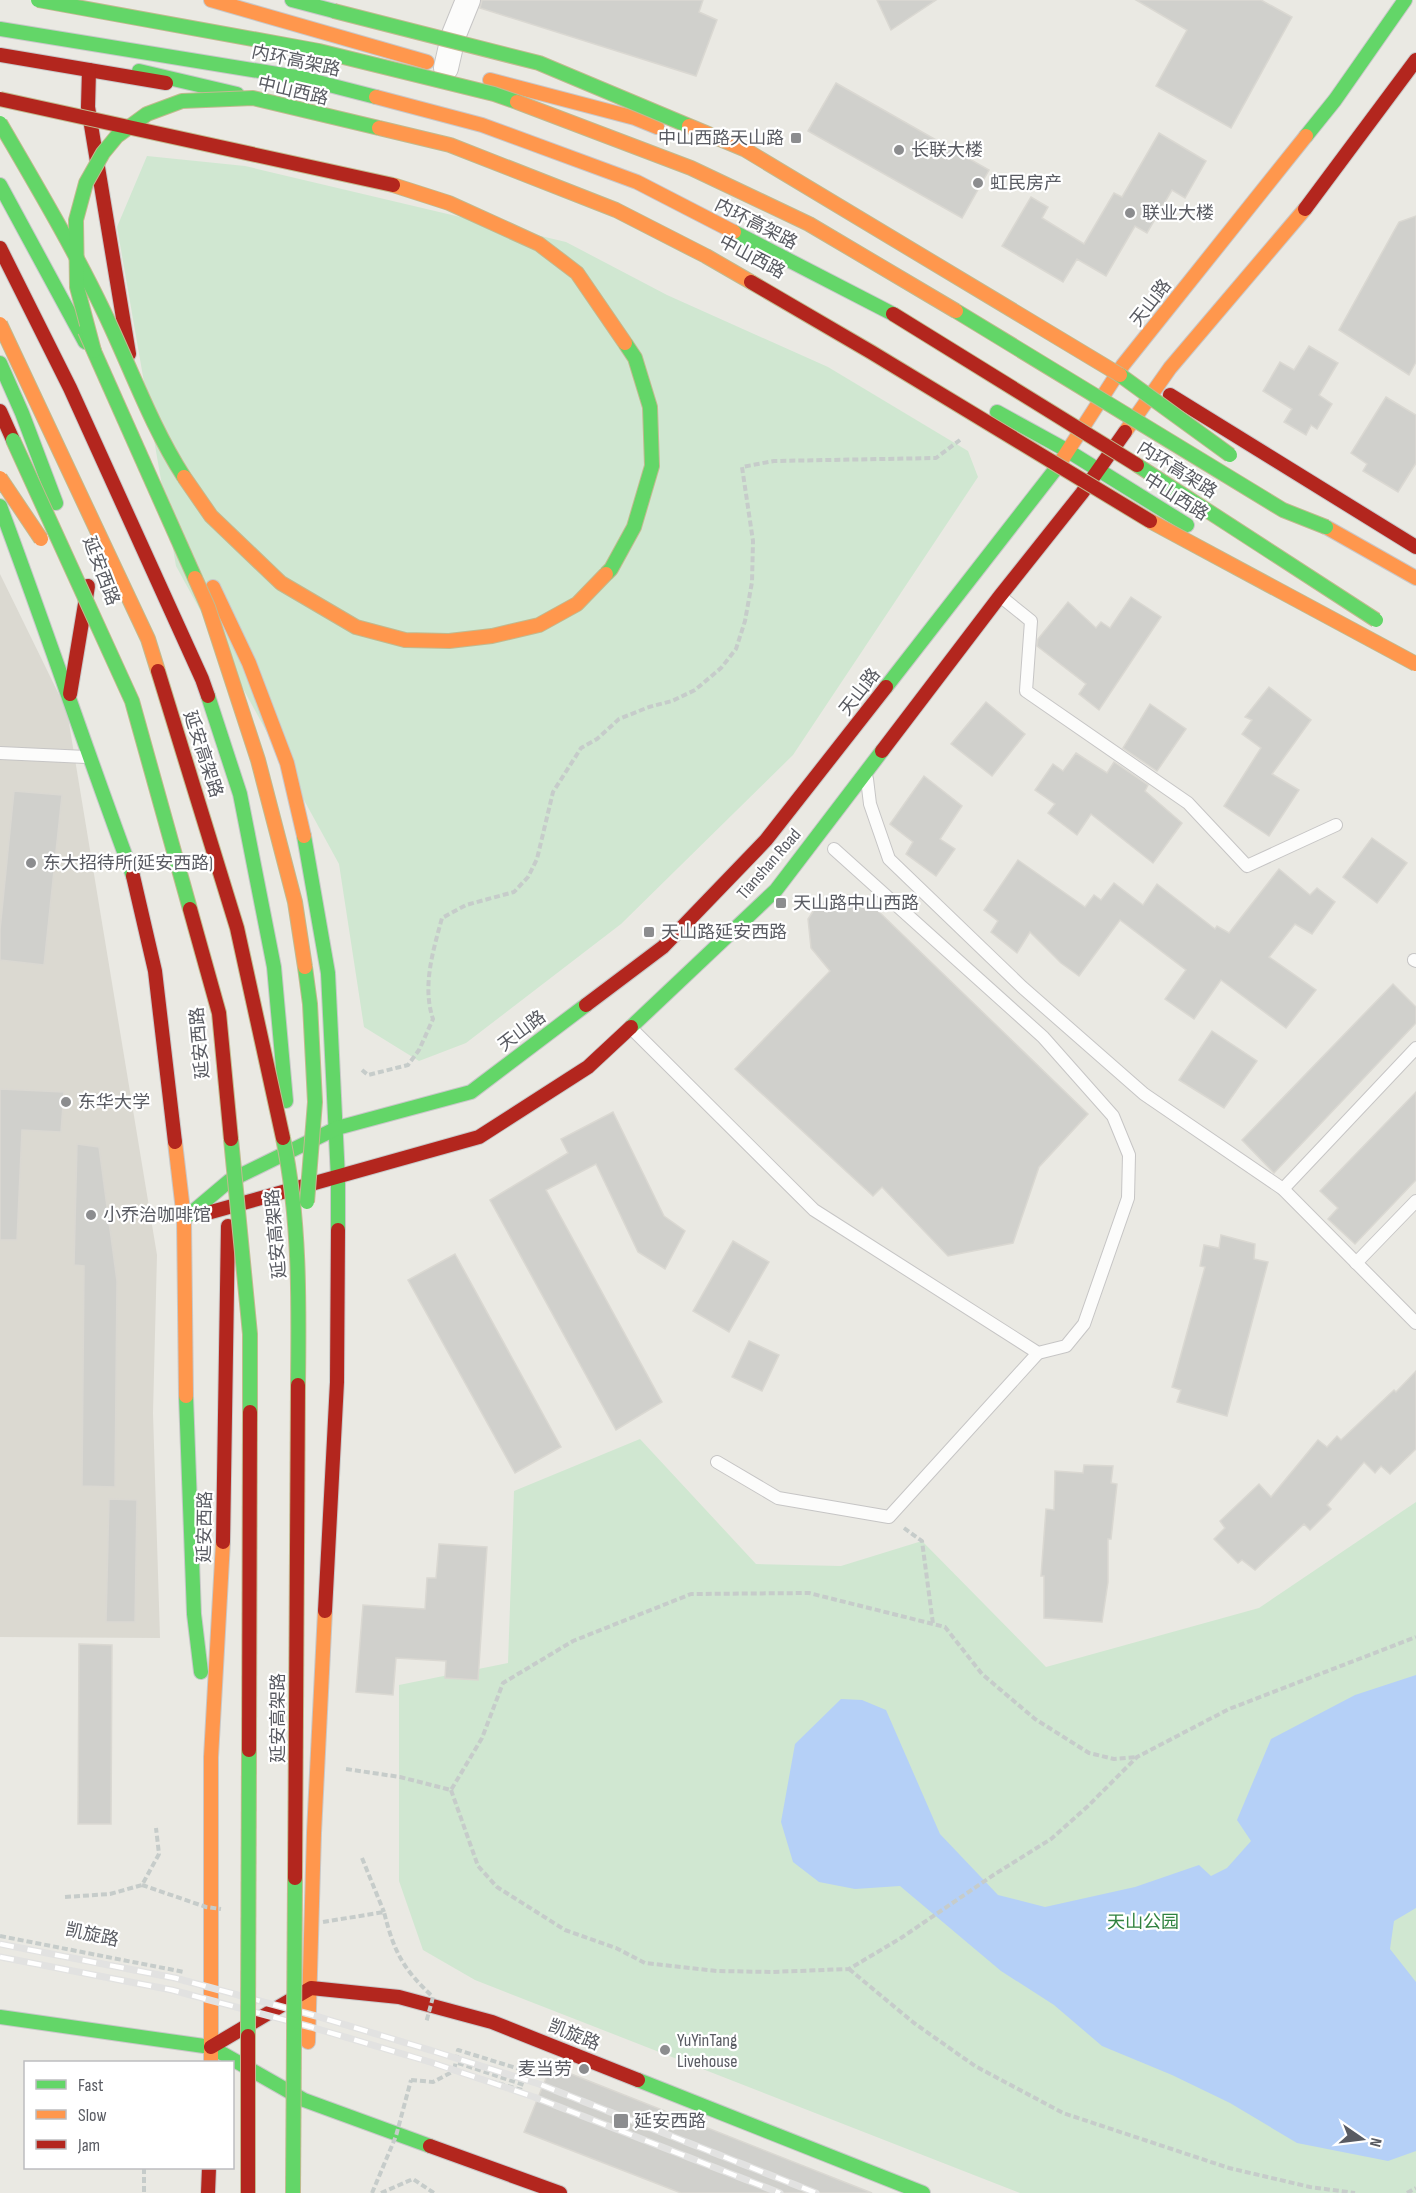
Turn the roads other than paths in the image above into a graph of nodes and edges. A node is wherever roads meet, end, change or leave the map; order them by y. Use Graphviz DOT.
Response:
graph roads {
  1 [pos="38,0"];
  2 [pos="75,0"];
  3 [pos="211,0"];
  4 [pos="292,0"];
  5 [pos="468,0"];
  6 [pos="1405,0"];
  7 [pos="0,29"];
  8 [pos="0,37"];
  9 [pos="0,55"];
  10 [pos="1416,60"];
  11 [pos="446,68"];
  12 [pos="89,70"];
  13 [pos="253,98"];
  14 [pos="0,99"];
  15 [pos="0,123"];
  16 [pos="3,180"];
  17 [pos="626,215"];
  18 [pos="0,248"];
  19 [pos="0,324"];
  20 [pos="94,351"];
  21 [pos="0,363"];
  22 [pos="1123,365"];
  23 [pos="1158,387"];
  24 [pos="61,393"];
  25 [pos="0,394"];
  26 [pos="0,411"];
  27 [pos="22,413"];
  28 [pos="1068,451"];
  29 [pos="1243,465"];
  30 [pos="1097,470"];
  31 [pos="0,478"];
  32 [pos="1271,486"];
  33 [pos="167,491"];
  34 [pos="0,506"];
  35 [pos="1326,527"];
  36 [pos="1416,547"];
  37 [pos="206,573"];
  38 [pos="1416,578"];
  39 [pos="88,586"];
  40 [pos="1000,596"];
  41 [pos="91,611"];
  42 [pos="1386,627"];
  43 [pos="1416,665"];
  44 [pos="202,679"];
  45 [pos="69,697"];
  46 [pos="135,712"];
  47 [pos="0,753"];
  48 [pos="89,757"];
  49 [pos="866,772"];
  50 [pos="1336,825"];
  51 [pos="834,849"];
  52 [pos="631,1028"];
  53 [pos="1416,1048"];
  54 [pos="337,1128"];
  55 [pos="290,1151"];
  56 [pos="338,1179"];
  57 [pos="229,1181"];
  58 [pos="1283,1189"];
  59 [pos="293,1190"];
  60 [pos="1416,1201"];
  61 [pos="228,1207"];
  62 [pos="184,1219"];
  63 [pos="1356,1263"];
  64 [pos="299,1290"];
  65 [pos="1416,1323"];
  66 [pos="1038,1353"];
  67 [pos="717,1462"];
  68 [pos="212,1757"];
  69 [pos="314,1833"];
  70 [pos="312,1988"];
  71 [pos="0,2017"];
  72 [pos="211,2047"];
  73 [pos="211,2061"];
  74 [pos="304,2100"];
  75 [pos="208,2169"];
  76 [pos="208,2193"];
  77 [pos="248,2193"];
  78 [pos="293,2193"];
  79 [pos="301,2193"];
  80 [pos="561,2193"];
  81 [pos="923,2193"];
  1 -- 35 [label="main road, 内环高架路, bridge"];
  2 -- 11 [label="main road"];
  3 -- 11 [label="main road"];
  4 -- 29 [label="main road, bridge"];
  5 -- 11 [label="street"];
  6 -- 22 [label="main road, 天山路"];
  7 -- 42 [label="main road, 内环高架路, bridge"];
  8 -- 13 [label="main road, bridge"];
  9 -- 12 [label="main road, 中山西路"];
  10 -- 23 [label="main road"];
  11 -- 22 [label="main road"];
  12 -- 17 [label="main road, 中山西路"];
  12 -- 33 [label="main road"];
  13 -- 17 [label="main road, bridge"];
  13 -- 20 [label="main road, bridge"];
  14 -- 15 [label="main road, bridge"];
  16 -- 20 [label="main road, bridge"];
  16 -- 33 [label="main road"];
  17 -- 28 [label="main road, 中山西路"];
  17 -- 43 [label="main road, bridge"];
  18 -- 24 [label="main road"];
  19 -- 64 [label="main road, 延安高架路, bridge"];
  20 -- 64 [label="main road, bridge"];
  21 -- 27 [label="main road, 延安西路"];
  22 -- 23 [label="main road"];
  22 -- 28 [label="main road, 天山路"];
  23 -- 30 [label="main road, Tianshan Road"];
  23 -- 36 [label="main road"];
  24 -- 27 [label="main road"];
  24 -- 44 [label="main road"];
  25 -- 27 [label="main road"];
  26 -- 41 [label="main road, 延安高架路, bridge"];
  27 -- 39 [label="main road, 延安西路"];
  28 -- 30 [label="main road, 中山西路"];
  28 -- 54 [label="main road, 天山路"];
  30 -- 40 [label="main road, Tianshan Road"];
  30 -- 43 [label="main road, 中山西路"];
  31 -- 41 [label="main road, bridge"];
  32 -- 35 [label="main road, bridge"];
  33 -- 37 [label="main road"];
  34 -- 45 [label="main road, 延安西路"];
  35 -- 38 [label="main road, 内环高架路"];
  37 -- 44 [label="main road"];
  37 -- 54 [label="main road"];
  39 -- 45 [label="main road"];
  39 -- 46 [label="main road, 延安西路"];
  40 -- 49 [label="main road, Tianshan Road"];
  40 -- 50 [label="lane"];
  41 -- 46 [label="main road, 延安高架路, bridge"];
  44 -- 55 [label="main road"];
  45 -- 48 [label="main road, 延安西路"];
  46 -- 57 [label="main road, 延安西路"];
  46 -- 77 [label="main road, 延安高架路, bridge"];
  47 -- 48 [label="lane"];
  48 -- 62 [label="main road, 延安西路"];
  49 -- 52 [label="main road, Tianshan Road"];
  49 -- 58 [label="lane"];
  51 -- 66 [label="lane"];
  52 -- 56 [label="main road, Tianshan Road"];
  52 -- 66 [label="lane"];
  53 -- 58 [label="lane"];
  54 -- 55 [label="main road, 天山路"];
  54 -- 56 [label="main road"];
  55 -- 57 [label="main road, 天山路"];
  55 -- 59 [label="main road"];
  56 -- 59 [label="main road, Tianshan Road"];
  56 -- 69 [label="main road"];
  57 -- 61 [label="main road, 延安西路"];
  57 -- 62 [label="main road, 天山路"];
  58 -- 63 [label="lane"];
  59 -- 61 [label="main road, Tianshan Road"];
  59 -- 69 [label="main road"];
  60 -- 63 [label="lane"];
  61 -- 62 [label="main road, Tianshan Road"];
  61 -- 68 [label="main road, 延安西路"];
  62 -- 68 [label="main road, 延安西路"];
  63 -- 65 [label="lane"];
  64 -- 78 [label="main road, 延安高架路, bridge"];
  66 -- 67 [label="lane"];
  68 -- 72 [label="main road, 延安西路"];
  69 -- 70 [label="main road"];
  70 -- 72 [label="main road"];
  70 -- 74 [label="main road"];
  70 -- 81 [label="main road, 凯旋路"];
  71 -- 72 [label="main road"];
  72 -- 73 [label="main road, 延安西路"];
  72 -- 74 [label="main road"];
  74 -- 79 [label="main road"];
  74 -- 80 [label="main road"];
  75 -- 76 [label="main road"];
}
